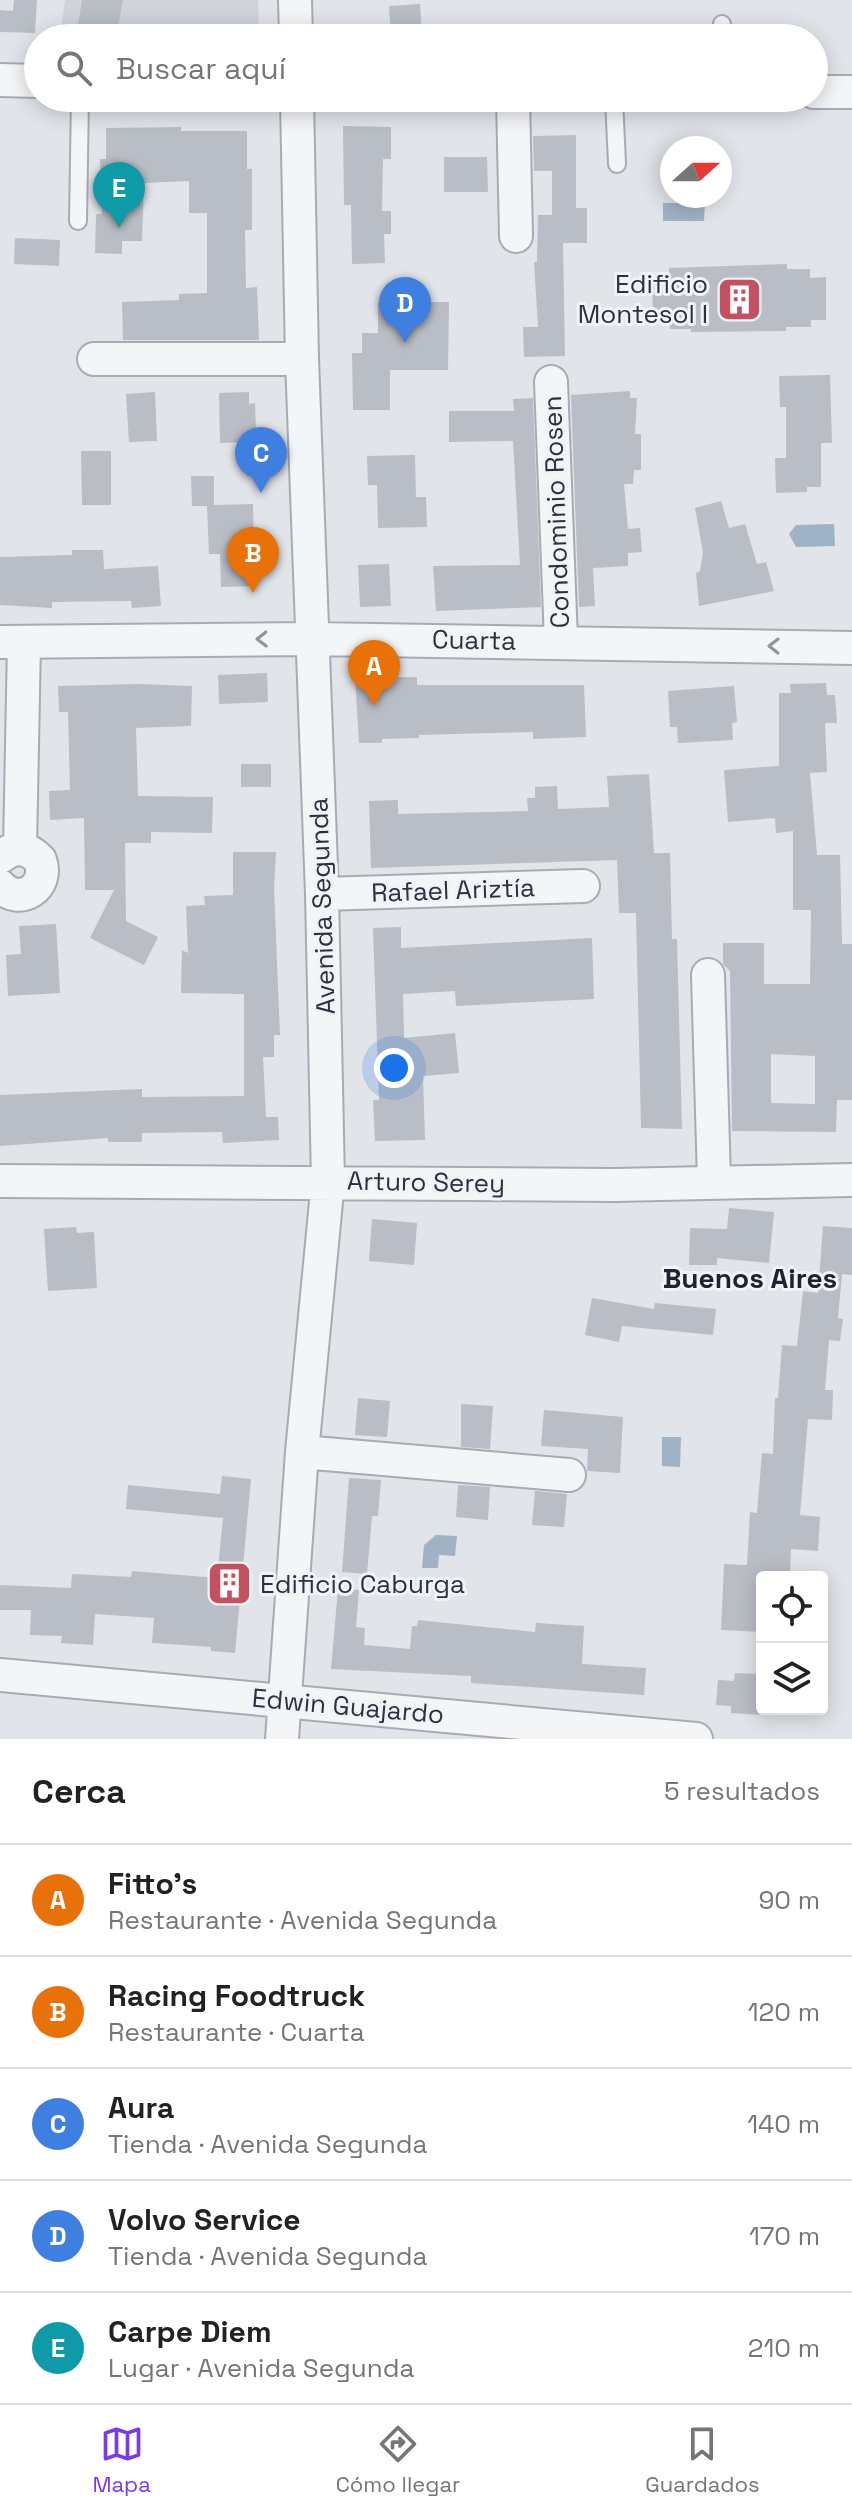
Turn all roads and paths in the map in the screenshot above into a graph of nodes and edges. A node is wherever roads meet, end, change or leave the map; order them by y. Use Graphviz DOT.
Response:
graph roads {
  1 [pos="295,0"];
  2 [pos="296,24"];
  3 [pos="0,80"];
  4 [pos="24,81"];
  5 [pos="828,92"];
  6 [pos="852,92"];
  7 [pos="80,112"];
  8 [pos="297,112"];
  9 [pos="513,112"];
  10 [pos="615,112"];
  11 [pos="617,164"];
  12 [pos="78,221"];
  13 [pos="516,236"];
  14 [pos="94,359"];
  15 [pos="302,359"];
  16 [pos="551,382"];
  17 [pos="314,639"];
  18 [pos="561,641"];
  19 [pos="12,642"];
  20 [pos="852,648"];
  21 [pos="10,853"];
  22 [pos="0,886"];
  23 [pos="583,886"];
  24 [pos="322,894"];
  25 [pos="708,975"];
  26 [pos="714,1180"];
  27 [pos="852,1180"];
  28 [pos="0,1181"];
  29 [pos="328,1181"];
  30 [pos="302,1452"];
  31 [pos="569,1475"];
  32 [pos="0,1675"];
  33 [pos="286,1700"];
  34 [pos="282,1739"];
  35 [pos="696,1739"];
  1 -- 2 [label="street"];
  3 -- 4 [label="street"];
  5 -- 6 [label="street"];
  7 -- 12 [label="lane"];
  8 -- 15 [label="street, Avenida Segunda"];
  9 -- 13 [label="street"];
  10 -- 11 [label="lane"];
  14 -- 15 [label="street"];
  15 -- 17 [label="street, Avenida Segunda"];
  16 -- 18 [label="street, Condominio Rosen"];
  17 -- 18 [label="street, Cuarta"];
  17 -- 19 [label="street, Cuarta, one-way"];
  17 -- 24 [label="street, Avenida Segunda"];
  20 -- 18 [label="street, Cuarta, one-way"];
  19 -- 21 [label="street"];
  21 -- 22 [label="street"];
  23 -- 24 [label="street, Rafael Ariztía"];
  24 -- 29 [label="street, Avenida Segunda"];
  25 -- 26 [label="street"];
  26 -- 27 [label="street, Arturo Serey"];
  26 -- 29 [label="street, Arturo Serey"];
  28 -- 29 [label="street, Arturo Serey"];
  29 -- 30 [label="street, Avenida Segunda"];
  30 -- 31 [label="street"];
  30 -- 33 [label="street, Avenida Segunda"];
  32 -- 33 [label="street, Edwin Guajardo"];
  33 -- 34 [label="street, Avenida Segunda"];
  33 -- 35 [label="street, Edwin Guajardo"];
}
